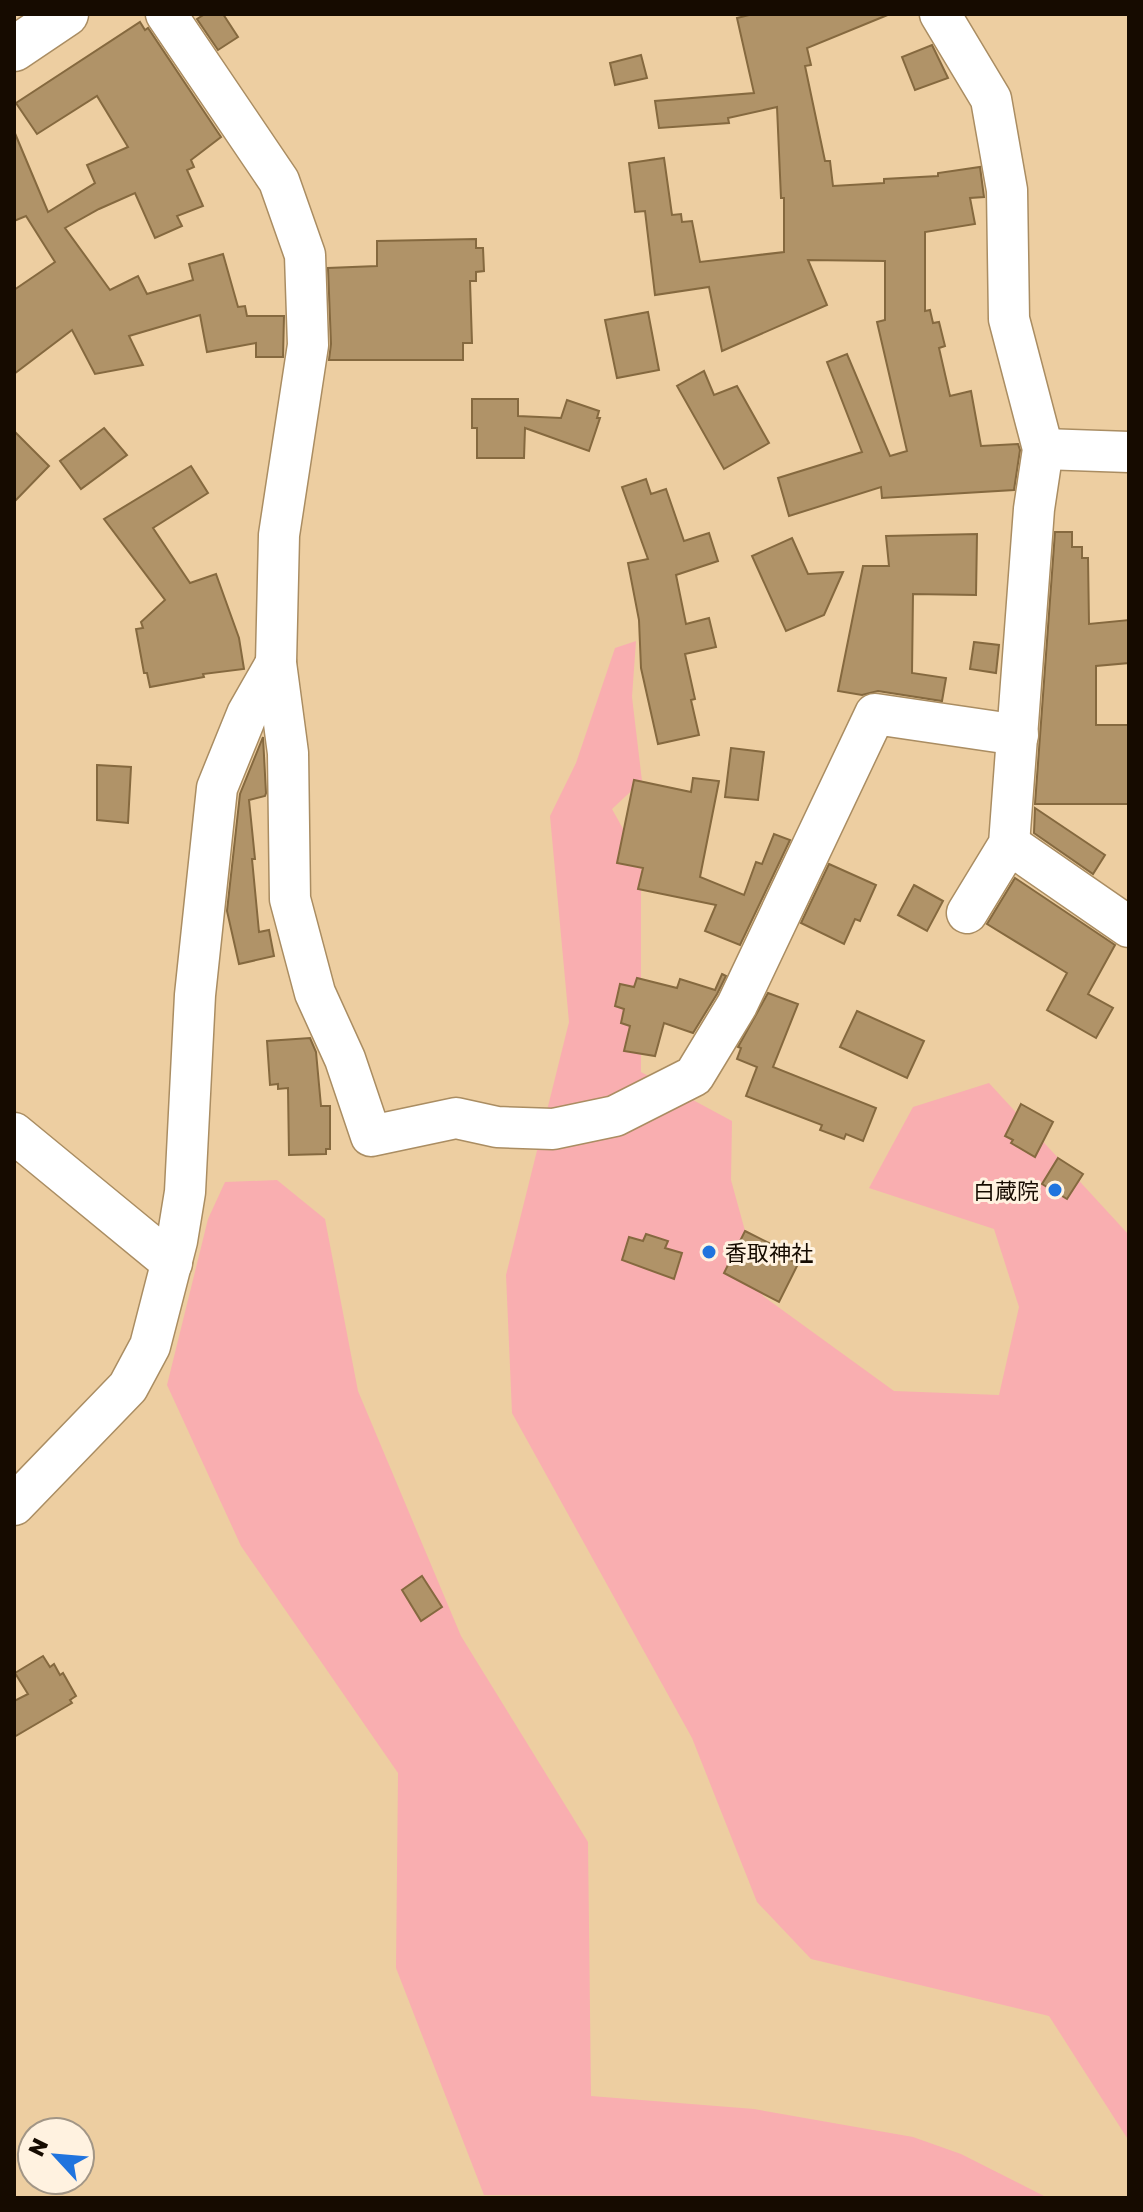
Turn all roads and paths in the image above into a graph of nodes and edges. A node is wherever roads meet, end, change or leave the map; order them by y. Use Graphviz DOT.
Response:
graph roads {
  1 [pos="66,14"];
  2 [pos="166,14"];
  3 [pos="940,14"];
  4 [pos="14,49"];
  5 [pos="1043,449"];
  6 [pos="1129,452"];
  7 [pos="276,663"];
  8 [pos="1018,735"];
  9 [pos="1009,844"];
  10 [pos="967,913"];
  11 [pos="1129,927"];
  12 [pos="14,1133"];
  13 [pos="172,1263"];
  14 [pos="14,1505"];
  1 -- 4 [label="main road"];
  2 -- 7 [label="street"];
  3 -- 5 [label="street"];
  5 -- 6 [label="street"];
  5 -- 8 [label="street"];
  7 -- 8 [label="street"];
  7 -- 13 [label="street"];
  8 -- 9 [label="street"];
  9 -- 10 [label="street"];
  9 -- 11 [label="street"];
  12 -- 13 [label="street"];
  13 -- 14 [label="street"];
}
